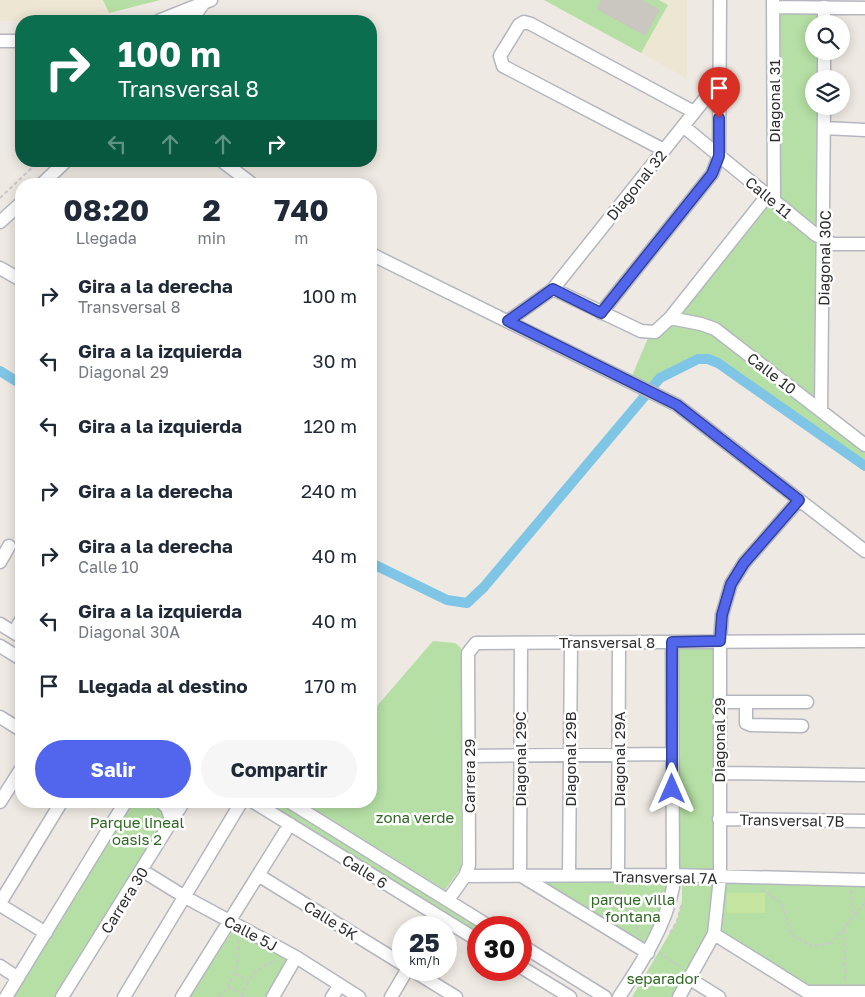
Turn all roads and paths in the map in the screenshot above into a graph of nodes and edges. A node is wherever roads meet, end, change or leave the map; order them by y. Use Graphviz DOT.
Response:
graph roads {
  1 [pos="720,0"];
  2 [pos="207,2"];
  3 [pos="773,3"];
  4 [pos="824,7"];
  5 [pos="865,8"];
  6 [pos="173,15"];
  7 [pos="195,15"];
  8 [pos="824,15"];
  9 [pos="0,41"];
  10 [pos="15,41"];
  11 [pos="720,80"];
  12 [pos="694,112"];
  13 [pos="824,115"];
  14 [pos="683,126"];
  15 [pos="824,128"];
  16 [pos="865,130"];
  17 [pos="664,150"];
  18 [pos="719,156"];
  19 [pos="33,167"];
  20 [pos="60,167"];
  21 [pos="230,167"];
  22 [pos="21,178"];
  23 [pos="48,178"];
  24 [pos="244,178"];
  25 [pos="15,184"];
  26 [pos="0,198"];
  27 [pos="771,199"];
  28 [pos="15,208"];
  29 [pos="0,222"];
  30 [pos="824,239"];
  31 [pos="865,244"];
  32 [pos="377,257"];
  33 [pos="0,268"];
  34 [pos="15,277"];
  35 [pos="553,289"];
  36 [pos="601,313"];
  37 [pos="670,318"];
  38 [pos="508,321"];
  39 [pos="821,410"];
  40 [pos="865,445"];
  41 [pos="799,500"];
  42 [pos="9,546"];
  43 [pos="865,551"];
  44 [pos="0,562"];
  45 [pos="0,624"];
  46 [pos="15,633"];
  47 [pos="720,641"];
  48 [pos="865,641"];
  49 [pos="520,642"];
  50 [pos="571,642"];
  51 [pos="619,642"];
  52 [pos="672,642"];
  53 [pos="0,646"];
  54 [pos="471,647"];
  55 [pos="15,655"];
  56 [pos="719,702"];
  57 [pos="746,702"];
  58 [pos="807,702"];
  59 [pos="0,717"];
  60 [pos="15,726"];
  61 [pos="802,726"];
  62 [pos="672,754"];
  63 [pos="520,755"];
  64 [pos="570,755"];
  65 [pos="619,755"];
  66 [pos="469,756"];
  67 [pos="719,773"];
  68 [pos="865,775"];
  69 [pos="0,778"];
  70 [pos="15,779"];
  71 [pos="11,785"];
  72 [pos="0,802"];
  73 [pos="58,808"];
  74 [pos="122,808"];
  75 [pos="167,808"];
  76 [pos="180,808"];
  77 [pos="238,808"];
  78 [pos="264,808"];
  79 [pos="299,808"];
  80 [pos="719,819"];
  81 [pos="865,821"];
  82 [pos="172,822"];
  83 [pos="290,824"];
  84 [pos="143,871"];
  85 [pos="258,875"];
  86 [pos="520,875"];
  87 [pos="569,875"];
  88 [pos="672,875"];
  89 [pos="465,876"];
  90 [pos="616,878"];
  91 [pos="720,878"];
  92 [pos="865,880"];
  93 [pos="756,886"];
  94 [pos="851,888"];
  95 [pos="622,896"];
  96 [pos="185,897"];
  97 [pos="448,900"];
  98 [pos="865,903"];
  99 [pos="0,904"];
  100 [pos="630,915"];
  101 [pos="428,916"];
  102 [pos="473,916"];
  103 [pos="853,917"];
  104 [pos="233,927"];
  105 [pos="844,928"];
  106 [pos="46,933"];
  107 [pos="714,934"];
  108 [pos="641,938"];
  109 [pos="532,953"];
  110 [pos="653,953"];
  111 [pos="296,957"];
  112 [pos="392,958"];
  113 [pos="282,960"];
  114 [pos="0,966"];
  115 [pos="235,974"];
  116 [pos="532,974"];
  117 [pos="689,975"];
  118 [pos="18,978"];
  119 [pos="248,981"];
  120 [pos="400,981"];
  121 [pos="430,981"];
  122 [pos="340,985"];
  123 [pos="228,987"];
  124 [pos="841,991"];
  125 [pos="865,992"];
  126 [pos="67,996"];
  127 [pos="242,996"];
  128 [pos="565,996"];
  129 [pos="6,997"];
  130 [pos="124,997"];
  131 [pos="182,997"];
  132 [pos="219,997"];
  133 [pos="273,997"];
  134 [pos="332,997"];
  135 [pos="359,997"];
  136 [pos="391,997"];
  137 [pos="456,997"];
  138 [pos="605,997"];
  139 [pos="620,997"];
  140 [pos="679,997"];
  141 [pos="719,997"];
  1 -- 11 [label="street"];
  2 -- 6 [label="street"];
  2 -- 7 [label="street"];
  3 -- 4 [label="street"];
  3 -- 27 [label="street, Diagonal 31"];
  4 -- 5 [label="street"];
  4 -- 8 [label="street"];
  9 -- 10 [label="street"];
  11 -- 12 [label="street, Diagonal 32"];
  11 -- 18 [label="street"];
  12 -- 14 [label="street, Diagonal 32"];
  12 -- 17 [label="street"];
  13 -- 15 [label="street, Diagonal 30C"];
  14 -- 17 [label="street, Diagonal 32"];
  14 -- 18 [label="street, Calle 11"];
  15 -- 16 [label="street"];
  15 -- 30 [label="street, Diagonal 30C"];
  17 -- 35 [label="street, Diagonal 32"];
  18 -- 27 [label="street, Calle 11"];
  18 -- 36 [label="street"];
  19 -- 22 [label="path"];
  20 -- 23 [label="street"];
  21 -- 24 [label="street"];
  25 -- 26 [label="path"];
  27 -- 30 [label="street, Calle 11"];
  27 -- 37 [label="street"];
  28 -- 29 [label="street"];
  30 -- 31 [label="street, Calle 11"];
  30 -- 39 [label="street, Diagonal 30C"];
  32 -- 38 [label="street"];
  33 -- 34 [label="street"];
  35 -- 36 [label="street"];
  35 -- 38 [label="street, Diagonal 32"];
  36 -- 37 [label="street"];
  37 -- 39 [label="street, Calle 10"];
  38 -- 41 [label="street"];
  39 -- 40 [label="street, Calle 10"];
  41 -- 43 [label="street"];
  41 -- 47 [label="street, Diagonal 29"];
  42 -- 44 [label="street"];
  45 -- 46 [label="street"];
  47 -- 48 [label="street, Transversal 8"];
  47 -- 52 [label="street, Transversal 8"];
  47 -- 56 [label="street, Diagonal 29"];
  49 -- 50 [label="street, Transversal 8"];
  49 -- 54 [label="street, Transversal 8"];
  49 -- 63 [label="street, Diagonal 29C"];
  50 -- 51 [label="street, Transversal 8"];
  50 -- 64 [label="street, Diagonal 29B"];
  51 -- 52 [label="street, Transversal 8"];
  51 -- 65 [label="street, Diagonal 29A"];
  52 -- 62 [label="street"];
  53 -- 55 [label="street"];
  54 -- 66 [label="street, Carrera 29"];
  56 -- 57 [label="street"];
  56 -- 67 [label="street, Diagonal 29"];
  57 -- 58 [label="street"];
  57 -- 61 [label="street"];
  59 -- 60 [label="street"];
  62 -- 65 [label="street"];
  62 -- 88 [label="street"];
  63 -- 64 [label="street"];
  63 -- 66 [label="street"];
  63 -- 86 [label="street, Diagonal 29C"];
  64 -- 65 [label="street"];
  64 -- 87 [label="street, Diagonal 29B"];
  65 -- 90 [label="street, Diagonal 29A"];
  66 -- 89 [label="street, Carrera 29"];
  67 -- 68 [label="street"];
  67 -- 80 [label="street, Diagonal 29"];
  69 -- 71 [label="street"];
  70 -- 71 [label="street"];
  71 -- 72 [label="street"];
  73 -- 99 [label="street"];
  74 -- 106 [label="street"];
  75 -- 82 [label="street"];
  76 -- 82 [label="street, Carrera 30"];
  77 -- 96 [label="street"];
  78 -- 83 [label="street, Calle 6"];
  79 -- 97 [label="street, Calle 6"];
  80 -- 81 [label="street, Transversal 7B"];
  80 -- 91 [label="street, Diagonal 29"];
  82 -- 84 [label="street, Carrera 30"];
  83 -- 85 [label="street"];
  83 -- 101 [label="street, Calle 6"];
  84 -- 96 [label="street, Calle 5J"];
  84 -- 126 [label="street, Carrera 30"];
  85 -- 104 [label="street"];
  85 -- 112 [label="street, Calle 5K"];
  86 -- 87 [label="street, Transversal 7A"];
  86 -- 89 [label="street, Transversal 7A"];
  86 -- 110 [label="street"];
  87 -- 90 [label="street, Transversal 7A"];
  88 -- 90 [label="street, Transversal 7A"];
  88 -- 91 [label="street, Transversal 7A"];
  88 -- 110 [label="street"];
  89 -- 97 [label="street, Carrera 29"];
  90 -- 95 [label="path"];
  91 -- 92 [label="street, Transversal 7A"];
  91 -- 107 [label="street, Diagonal 29"];
  93 -- 105 [label="path"];
  94 -- 103 [label="path"];
  95 -- 100 [label="path"];
  95 -- 100 [label="path"];
  96 -- 104 [label="street, Calle 5J"];
  96 -- 130 [label="street"];
  97 -- 102 [label="street, Calle 6"];
  98 -- 103 [label="path"];
  99 -- 106 [label="street"];
  100 -- 108 [label="path"];
  103 -- 105 [label="path"];
  104 -- 111 [label="street, Calle 5J"];
  104 -- 115 [label="path"];
  104 -- 131 [label="street"];
  105 -- 124 [label="path"];
  106 -- 118 [label="street"];
  107 -- 117 [label="street, Diagonal 29"];
  107 -- 124 [label="street"];
  109 -- 138 [label="street"];
  110 -- 117 [label="path"];
  110 -- 139 [label="street"];
  111 -- 122 [label="street, Calle 5J"];
  111 -- 133 [label="street"];
  113 -- 119 [label="path"];
  114 -- 118 [label="street"];
  115 -- 119 [label="path"];
  115 -- 123 [label="path"];
  116 -- 128 [label="street"];
  117 -- 140 [label="street, Diagonal 29"];
  117 -- 141 [label="street"];
  118 -- 129 [label="street"];
  119 -- 127 [label="path"];
  120 -- 136 [label="street"];
  121 -- 137 [label="street"];
  122 -- 134 [label="street"];
  122 -- 135 [label="street, Calle 5J"];
  123 -- 127 [label="path"];
  123 -- 132 [label="path"];
  124 -- 125 [label="street"];
}
